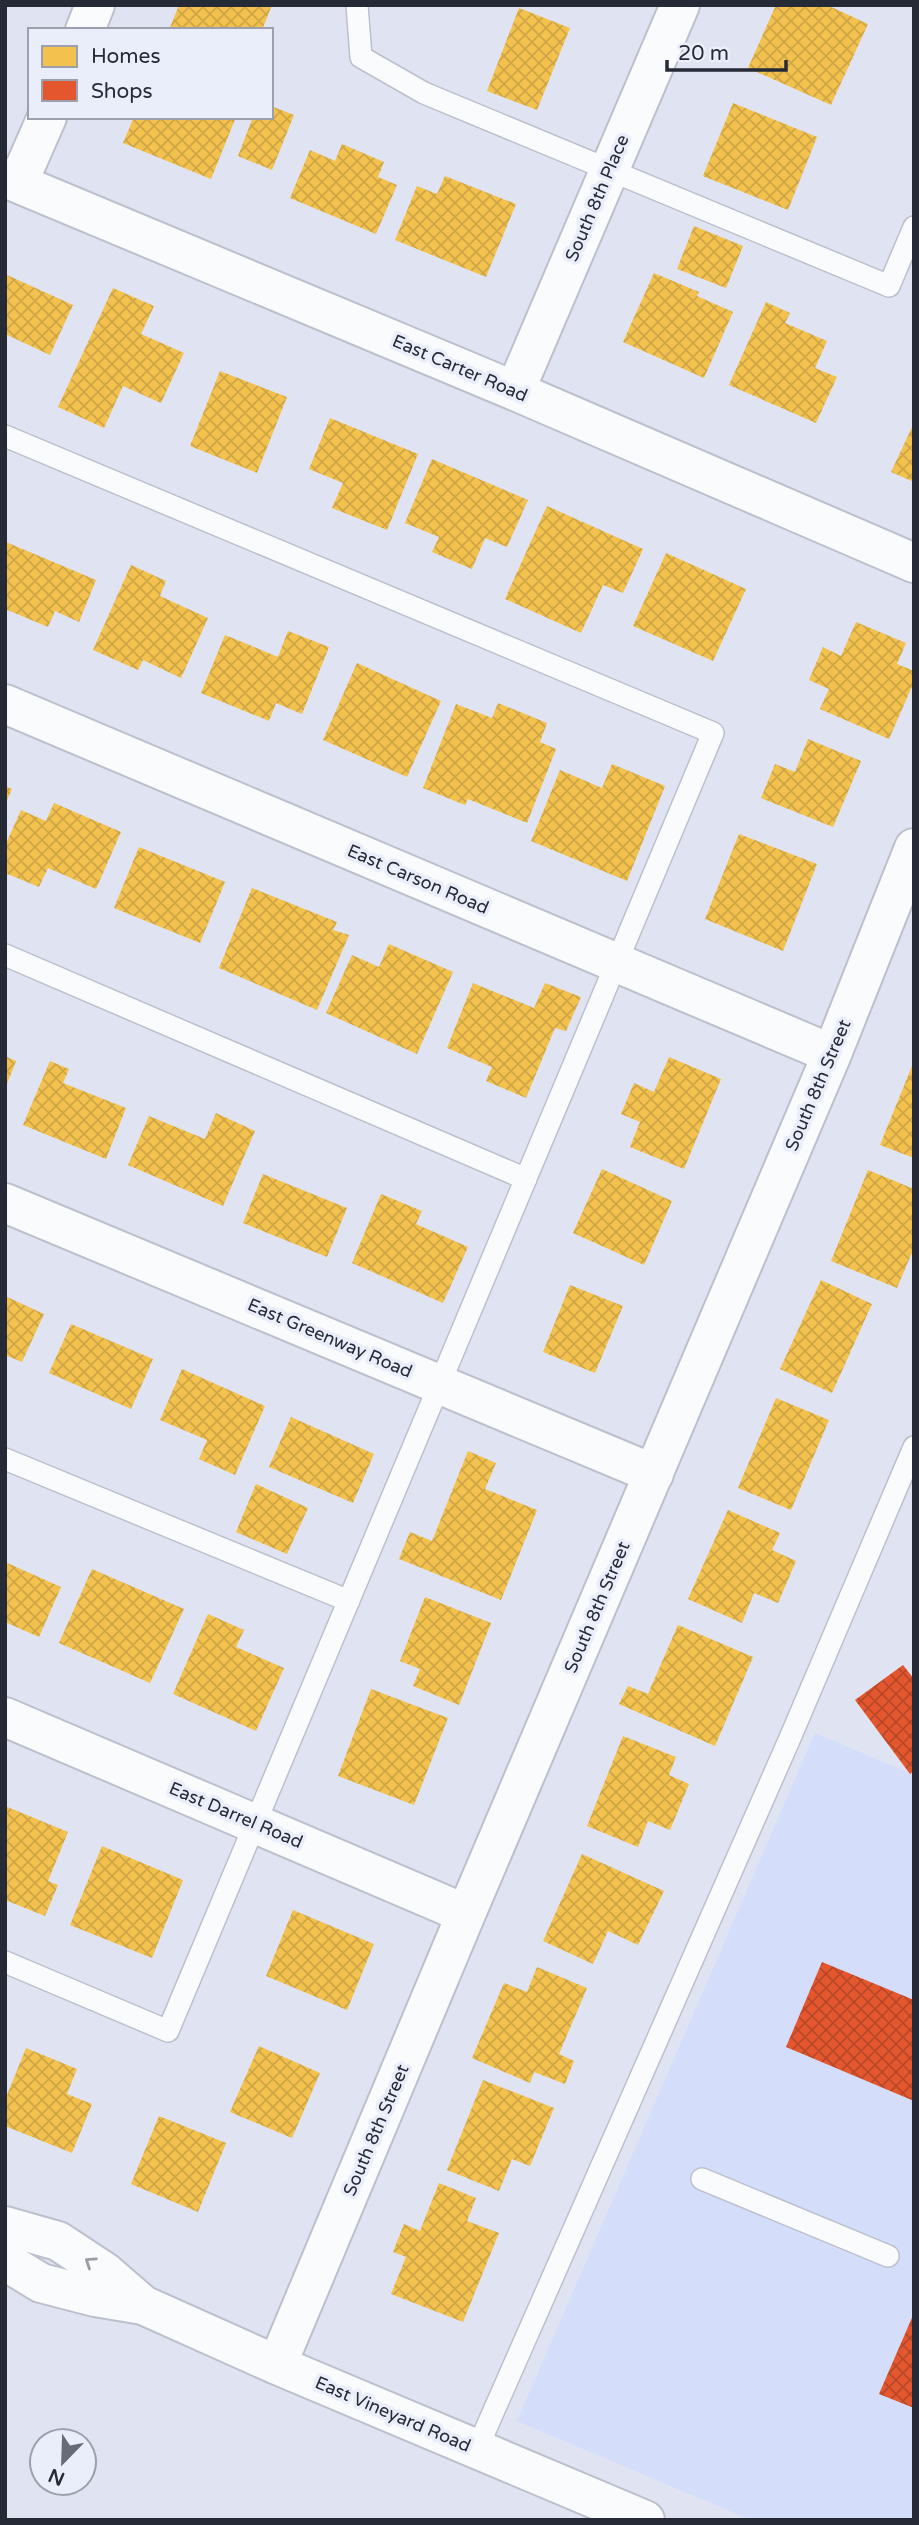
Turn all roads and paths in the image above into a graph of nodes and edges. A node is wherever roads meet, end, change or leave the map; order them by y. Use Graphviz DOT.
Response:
graph roads {
  1 [pos="95,5"];
  2 [pos="357,5"];
  3 [pos="680,5"];
  4 [pos="86,28"];
  5 [pos="46,119"];
  6 [pos="610,167"];
  7 [pos="12,181"];
  8 [pos="914,227"];
  9 [pos="515,391"];
  10 [pos="5,436"];
  11 [pos="914,563"];
  12 [pos="5,704"];
  13 [pos="914,848"];
  14 [pos="5,956"];
  15 [pos="616,963"];
  16 [pos="832,1054"];
  17 [pos="526,1179"];
  18 [pos="5,1203"];
  19 [pos="439,1384"];
  20 [pos="914,1447"];
  21 [pos="5,1459"];
  22 [pos="654,1474"];
  23 [pos="349,1601"];
  24 [pos="5,1717"];
  25 [pos="255,1824"];
  26 [pos="466,1914"];
  27 [pos="5,1962"];
  28 [pos="702,2179"];
  29 [pos="5,2226"];
  30 [pos="888,2256"];
  31 [pos="5,2261"];
  32 [pos="143,2305"];
  33 [pos="277,2365"];
  34 [pos="477,2449"];
  35 [pos="645,2520"];
  1 -- 4 [label="street"];
  2 -- 6 [label="lane"];
  3 -- 6 [label="street, South 8th Place"];
  5 -- 7 [label="street"];
  6 -- 8 [label="lane"];
  6 -- 9 [label="street, South 8th Place"];
  7 -- 9 [label="street, East Carter Road"];
  9 -- 11 [label="street, East Carter Road"];
  10 -- 15 [label="lane"];
  12 -- 15 [label="street, East Carson Road"];
  13 -- 16 [label="street, South 8th Street"];
  14 -- 17 [label="lane"];
  15 -- 16 [label="street, East Carson Road"];
  15 -- 17 [label="lane"];
  16 -- 22 [label="street, South 8th Street"];
  17 -- 19 [label="lane"];
  18 -- 19 [label="street, East Greenway Road"];
  19 -- 22 [label="street, East Greenway Road"];
  19 -- 23 [label="lane"];
  20 -- 34 [label="lane"];
  21 -- 23 [label="lane"];
  22 -- 26 [label="street, South 8th Street"];
  23 -- 25 [label="lane"];
  24 -- 25 [label="street, East Darrel Road"];
  25 -- 26 [label="street, East Darrel Road"];
  25 -- 27 [label="lane"];
  26 -- 33 [label="street, South 8th Street"];
  28 -- 30 [label="lane"];
  32 -- 29 [label="street, East Vineyard Road, one-way"];
  31 -- 32 [label="street, East Vineyard Road"];
  32 -- 33 [label="street, East Vineyard Road"];
  33 -- 34 [label="street, East Vineyard Road"];
  34 -- 35 [label="street, East Vineyard Road"];
}
